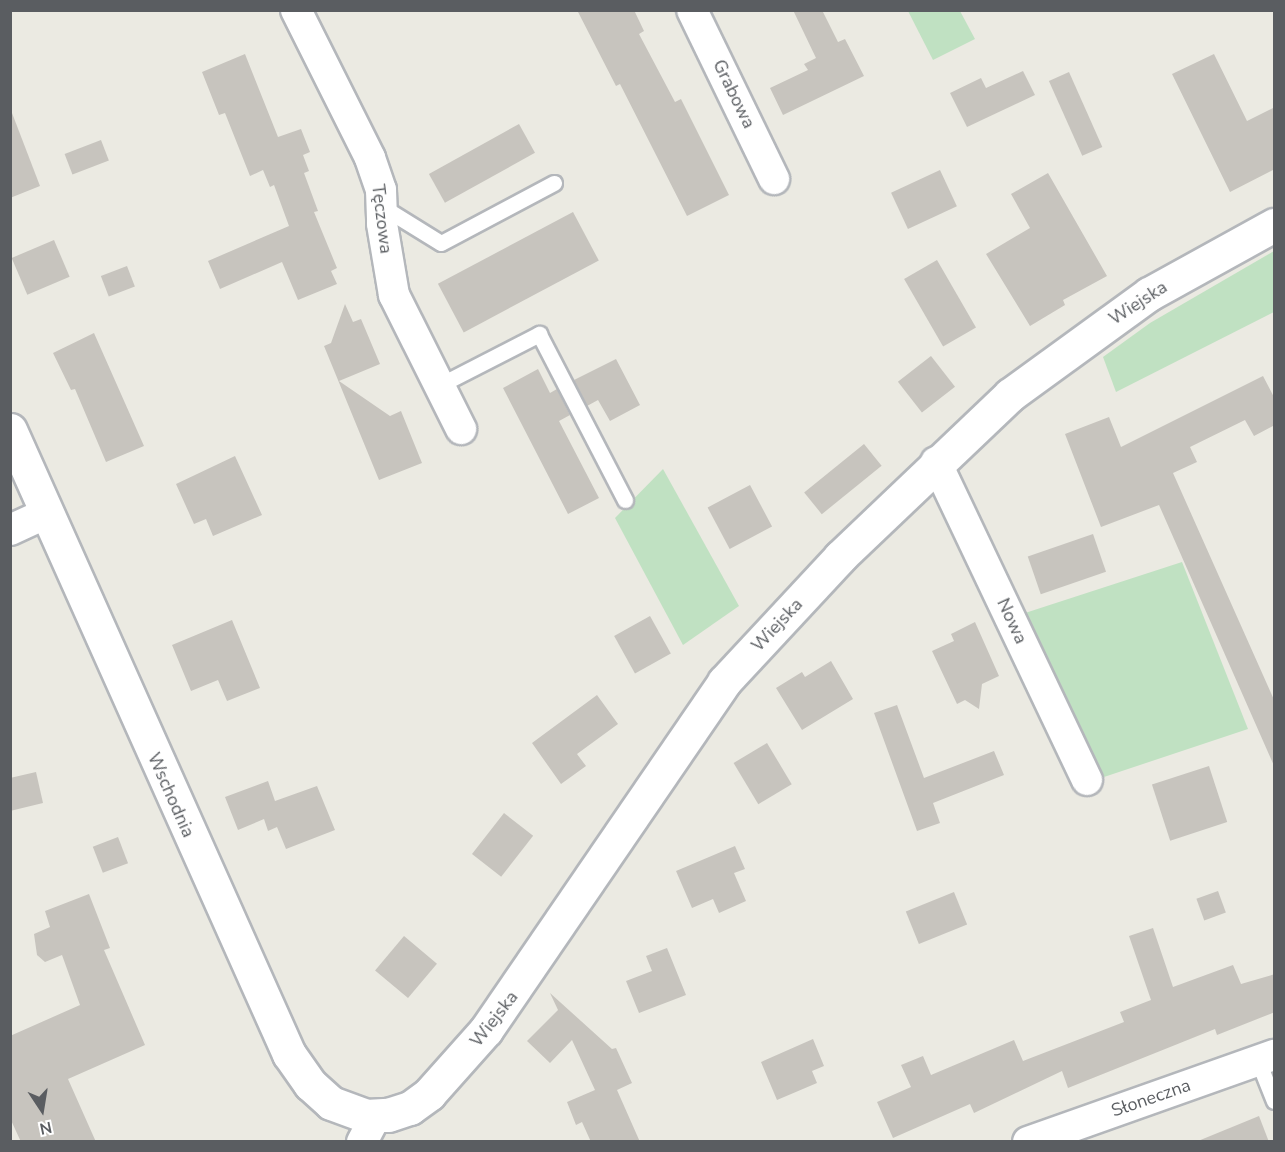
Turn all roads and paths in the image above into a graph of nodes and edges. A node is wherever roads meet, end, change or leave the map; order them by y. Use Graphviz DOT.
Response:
graph roads {
  1 [pos="296,10"];
  2 [pos="692,10"];
  3 [pos="774,179"];
  4 [pos="554,183"];
  5 [pos="381,206"];
  6 [pos="1275,225"];
  7 [pos="438,386"];
  8 [pos="461,429"];
  9 [pos="10,430"];
  10 [pos="936,462"];
  11 [pos="625,500"];
  12 [pos="47,513"];
  13 [pos="10,530"];
  14 [pos="1087,780"];
  15 [pos="1266,1058"];
  16 [pos="1275,1101"];
  17 [pos="370,1133"];
  18 [pos="1028,1142"];
  1 -- 5 [label="street, Tęczowa"];
  2 -- 3 [label="street, Grabowa"];
  4 -- 5 [label="lane"];
  5 -- 7 [label="street, Tęczowa"];
  6 -- 10 [label="street, Wiejska"];
  7 -- 8 [label="street, Tęczowa"];
  7 -- 11 [label="lane"];
  9 -- 12 [label="street, Wschodnia"];
  10 -- 14 [label="street, Nowa"];
  10 -- 17 [label="street, Wiejska"];
  12 -- 13 [label="street"];
  12 -- 17 [label="street, Wschodnia"];
  15 -- 16 [label="lane"];
  15 -- 18 [label="street, Słoneczna"];
}
